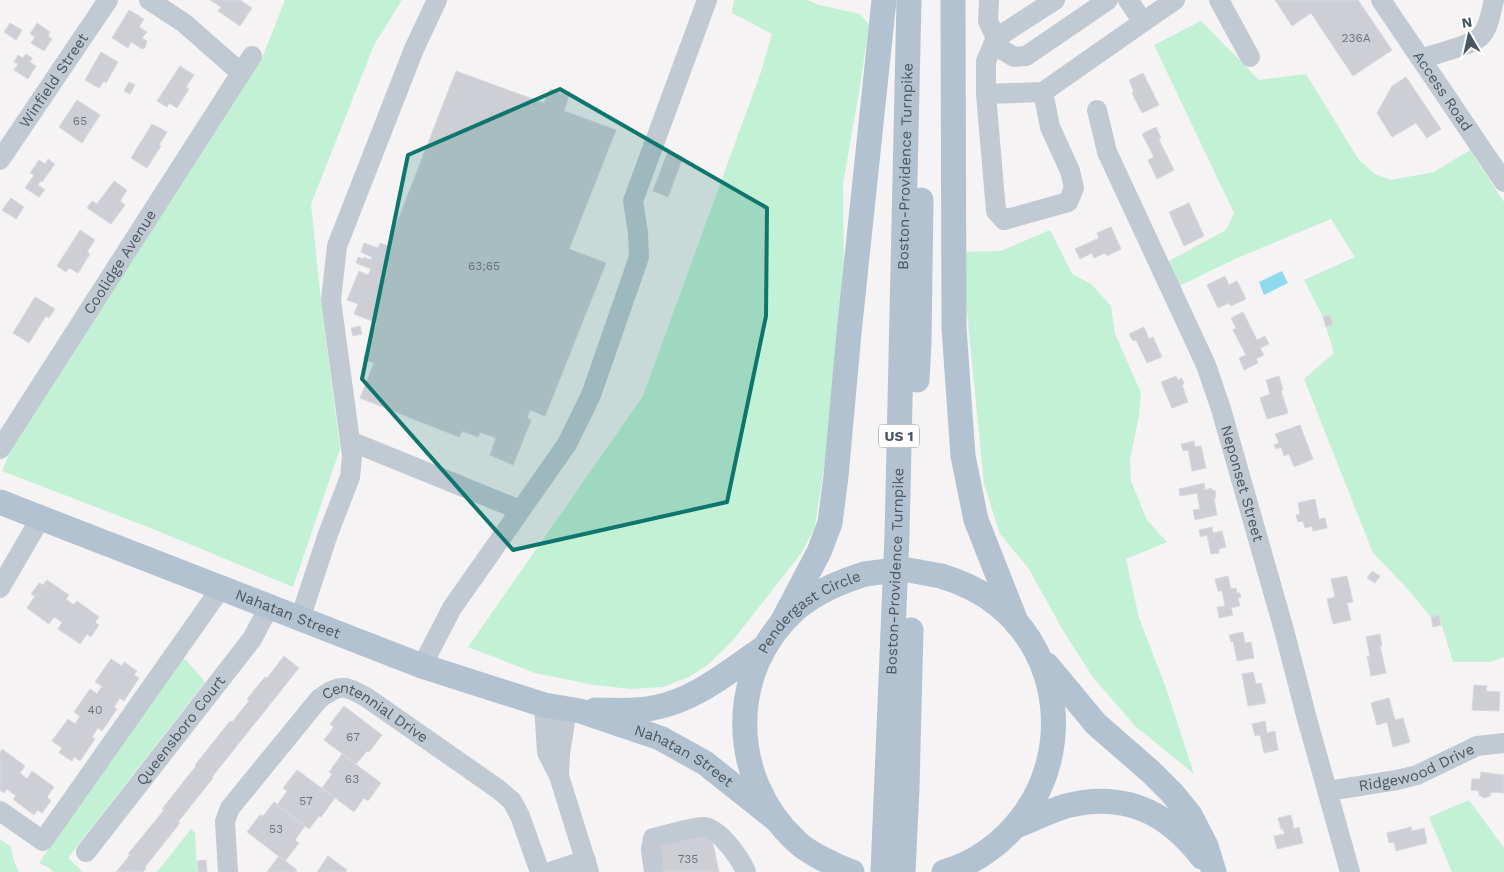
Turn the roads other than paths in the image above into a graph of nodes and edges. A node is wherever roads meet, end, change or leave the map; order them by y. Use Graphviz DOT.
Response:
graph roads {
  1 [pos="108,0"];
  2 [pos="149,0"];
  3 [pos="437,0"];
  4 [pos="707,0"];
  5 [pos="884,0"];
  6 [pos="909,0"];
  7 [pos="925,0"];
  8 [pos="952,0"];
  9 [pos="989,0"];
  10 [pos="1055,0"];
  11 [pos="1108,0"];
  12 [pos="1128,0"];
  13 [pos="1175,0"];
  14 [pos="1219,0"];
  15 [pos="1381,0"];
  16 [pos="1494,0"];
  17 [pos="1143,22"];
  18 [pos="996,38"];
  19 [pos="252,56"];
  20 [pos="1250,58"];
  21 [pos="1420,59"];
  22 [pos="240,73"];
  23 [pos="1043,92"];
  24 [pos="986,94"];
  25 [pos="1097,110"];
  26 [pos="0,160"];
  27 [pos="1504,182"];
  28 [pos="350,441"];
  29 [pos="0,449"];
  30 [pos="0,502"];
  31 [pos="520,510"];
  32 [pos="40,519"];
  33 [pos="0,588"];
  34 [pos="221,588"];
  35 [pos="269,607"];
  36 [pos="300,619"];
  37 [pos="781,624"];
  38 [pos="1018,624"];
  39 [pos="765,647"];
  40 [pos="1034,648"];
  41 [pos="422,666"];
  42 [pos="564,708"];
  43 [pos="1504,743"];
  44 [pos="1328,791"];
  45 [pos="0,811"];
  46 [pos="778,821"];
  47 [pos="1016,826"];
  48 [pos="797,842"];
  49 [pos="990,850"];
  50 [pos="86,852"];
  51 [pos="587,866"];
  52 [pos="228,872"];
  53 [pos="540,872"];
  54 [pos="550,872"];
  55 [pos="654,872"];
  56 [pos="746,872"];
  57 [pos="808,872"];
  58 [pos="852,872"];
  59 [pos="883,872"];
  60 [pos="903,872"];
  61 [pos="944,872"];
  62 [pos="978,872"];
  63 [pos="1214,872"];
  64 [pos="1350,872"];
  1 -- 26 [label="street, Winfield Street"];
  2 -- 22 [label="street"];
  3 -- 28 [label="street"];
  4 -- 31 [label="street"];
  5 -- 37 [label="main road"];
  6 -- 59 [label="main road, Boston-Providence Turnpike / US 1"];
  7 -- 60 [label="main road, Boston-Providence Turnpike / US 1"];
  8 -- 38 [label="main road"];
  9 -- 18 [label="street"];
  10 -- 18 [label="street"];
  11 -- 18 [label="street"];
  12 -- 17 [label="street"];
  13 -- 17 [label="street"];
  14 -- 20 [label="street"];
  15 -- 21 [label="street, Access Road"];
  16 -- 21 [label="street"];
  17 -- 23 [label="street"];
  18 -- 24 [label="street"];
  19 -- 22 [label="street, Coolidge Avenue"];
  21 -- 27 [label="street, Access Road"];
  22 -- 29 [label="street, Coolidge Avenue"];
  23 -- 24 [label="street"];
  23 -- 24 [label="street"];
  25 -- 44 [label="street, Neponset Street"];
  28 -- 31 [label="street"];
  28 -- 36 [label="street"];
  30 -- 32 [label="main road, Nahatan Street"];
  31 -- 41 [label="street"];
  32 -- 33 [label="street"];
  32 -- 34 [label="main road, Nahatan Street"];
  34 -- 35 [label="main road, Nahatan Street"];
  34 -- 45 [label="street"];
  35 -- 36 [label="main road, Nahatan Street"];
  35 -- 50 [label="street, Queensboro Court"];
  36 -- 41 [label="main road, Nahatan Street"];
  37 -- 38 [label="main road, Pendergast Circle, bridge"];
  37 -- 39 [label="main road, Pendergast Circle"];
  38 -- 40 [label="main road, Pendergast Circle"];
  39 -- 42 [label="main road, Nahatan Street"];
  39 -- 46 [label="main road, Pendergast Circle"];
  40 -- 47 [label="main road, Pendergast Circle"];
  40 -- 63 [label="main road"];
  41 -- 42 [label="main road, Nahatan Street"];
  42 -- 46 [label="main road, Nahatan Street"];
  42 -- 51 [label="street"];
  43 -- 44 [label="street, Ridgewood Drive"];
  44 -- 64 [label="street, Neponset Street"];
  46 -- 48 [label="main road, Pendergast Circle"];
  47 -- 49 [label="main road, Pendergast Circle"];
  47 -- 63 [label="main road"];
  48 -- 57 [label="main road"];
  48 -- 58 [label="main road, Pendergast Circle"];
  49 -- 61 [label="main road, Pendergast Circle"];
  49 -- 62 [label="main road"];
  51 -- 54 [label="street"];
  52 -- 53 [label="street, Centennial Drive"];
  55 -- 56 [label="street"];
}
